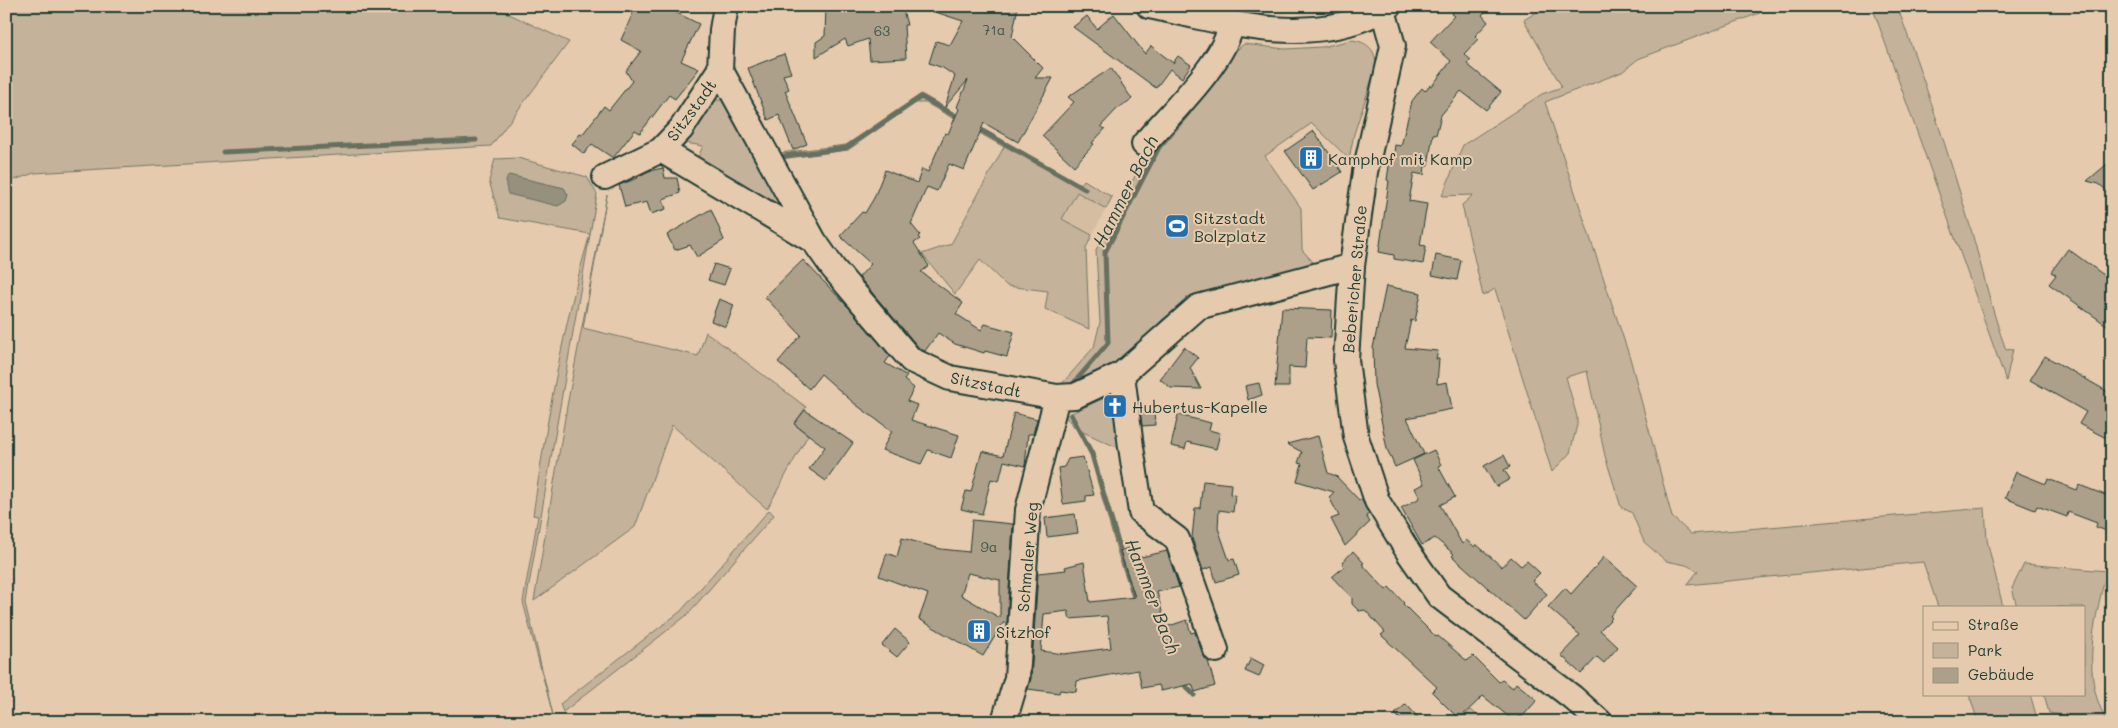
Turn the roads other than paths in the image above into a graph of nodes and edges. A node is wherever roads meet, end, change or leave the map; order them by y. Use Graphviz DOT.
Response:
graph roads {
  1 [pos="726,6"];
  2 [pos="1149,6"];
  3 [pos="1386,8"];
  4 [pos="1232,24"];
  5 [pos="720,69"];
  6 [pos="1144,144"];
  7 [pos="662,150"];
  8 [pos="605,177"];
  9 [pos="814,241"];
  10 [pos="1352,266"];
  11 [pos="1122,374"];
  12 [pos="1058,397"];
  13 [pos="1216,650"];
  14 [pos="1006,718"];
  15 [pos="1600,722"];
  1 -- 5 [label="street, Sitzstadt"];
  2 -- 4 [label="street, Bebericher Straße"];
  3 -- 4 [label="street, Bebericher Straße"];
  3 -- 10 [label="street, Bebericher Straße"];
  4 -- 6 [label="street"];
  5 -- 7 [label="street, Sitzstadt"];
  5 -- 9 [label="street, Sitzstadt"];
  7 -- 8 [label="street, Sitzstadt"];
  7 -- 9 [label="street, Sitzstadt"];
  9 -- 12 [label="street, Sitzstadt"];
  10 -- 11 [label="street, Sitzstadt"];
  10 -- 15 [label="street, Bebericher Straße"];
  11 -- 12 [label="street, Sitzstadt"];
  11 -- 13 [label="street"];
  12 -- 14 [label="street, Schmaler Weg"];
}
